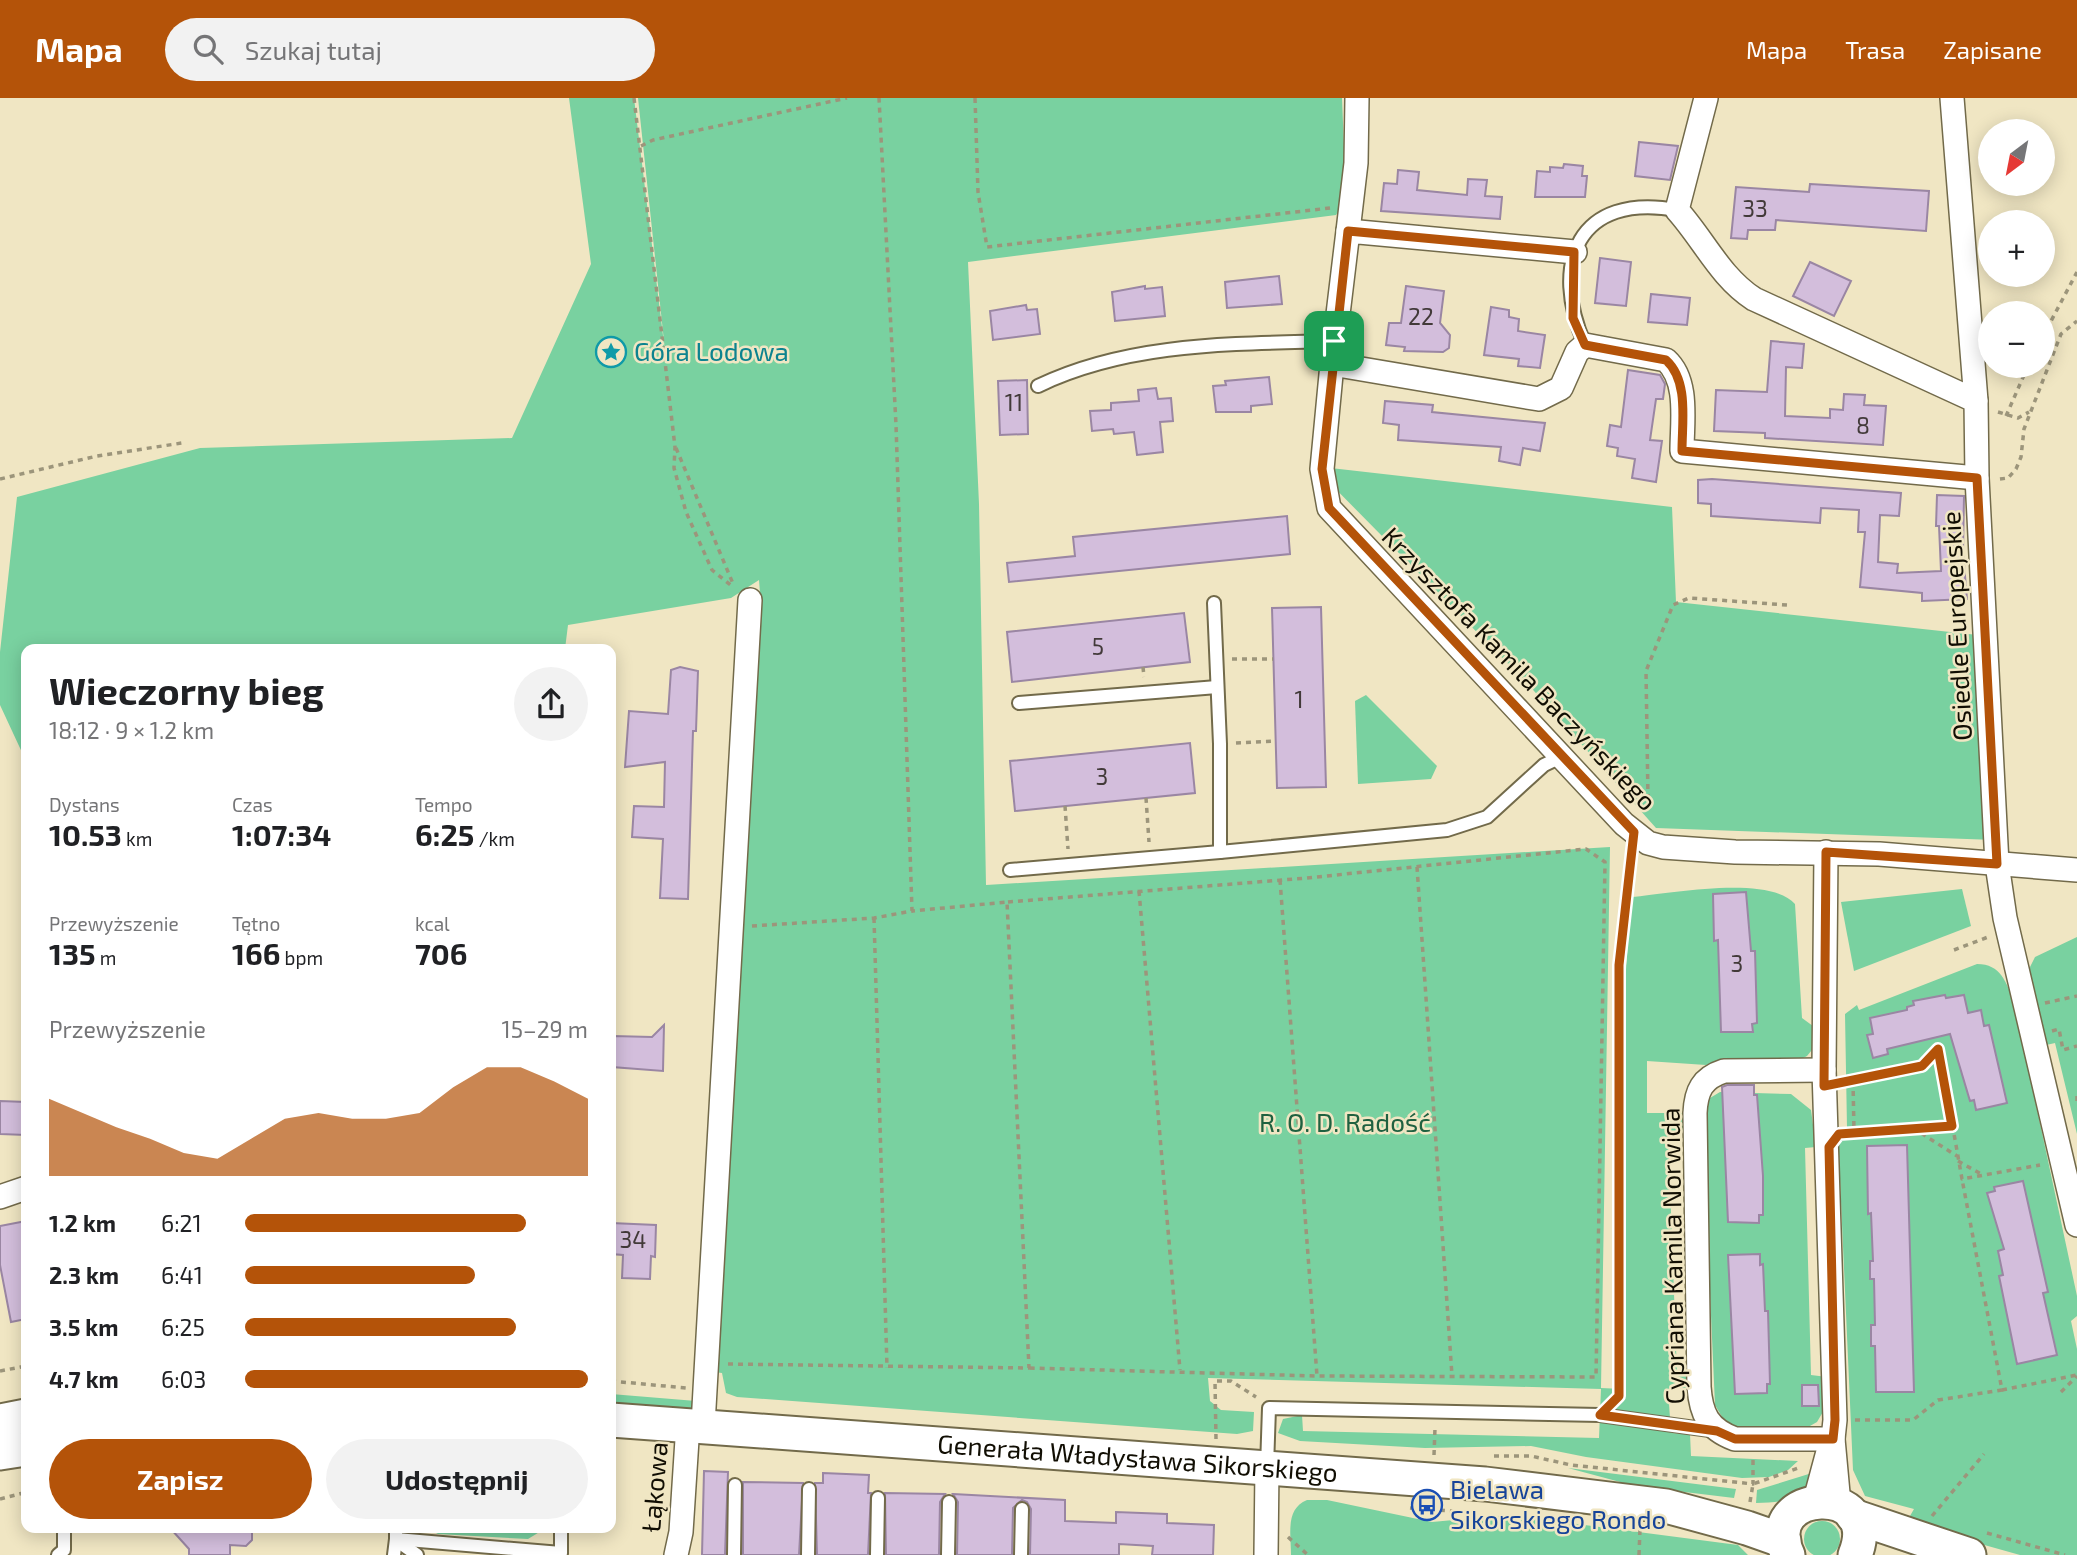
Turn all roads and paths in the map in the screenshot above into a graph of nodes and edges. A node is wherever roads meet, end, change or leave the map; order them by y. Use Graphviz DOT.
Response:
graph roads {
  1 [pos="634,98"];
  2 [pos="848,98"];
  3 [pos="880,98"];
  4 [pos="975,98"];
  5 [pos="1357,98"];
  6 [pos="1706,98"];
  7 [pos="1952,98"];
  8 [pos="641,146"];
  9 [pos="1336,207"];
  10 [pos="1677,209"];
  11 [pos="1348,231"];
  12 [pos="1574,252"];
  13 [pos="2077,272"];
  14 [pos="2055,313"];
  15 [pos="2077,321"];
  16 [pos="1585,345"];
  17 [pos="1333,352"];
  18 [pos="2023,378"];
  19 [pos="1038,386"];
  20 [pos="1976,401"];
  21 [pos="2030,411"];
  22 [pos="2006,416"];
  23 [pos="182,443"];
  24 [pos="675,447"];
  25 [pos="1977,478"];
  26 [pos="0,479"];
  27 [pos="750,600"];
  28 [pos="1214,603"];
  29 [pos="1787,605"];
  30 [pos="1216,659"];
  31 [pos="1273,659"];
  32 [pos="1217,687"];
  33 [pos="1019,703"];
  34 [pos="1275,741"];
  35 [pos="1220,744"];
  36 [pos="1563,756"];
  37 [pos="1146,798"];
  38 [pos="1648,799"];
  39 [pos="1065,806"];
  40 [pos="1634,832"];
  41 [pos="1220,852"];
  42 [pos="1826,852"];
  43 [pos="1150,858"];
  44 [pos="1997,864"];
  45 [pos="1069,865"];
  46 [pos="1417,867"];
  47 [pos="1010,870"];
  48 [pos="2077,870"];
  49 [pos="1280,880"];
  50 [pos="1139,891"];
  51 [pos="1007,902"];
  52 [pos="912,911"];
  53 [pos="874,918"];
  54 [pos="745,927"];
  55 [pos="1993,932"];
  56 [pos="1954,950"];
  57 [pos="2077,996"];
  58 [pos="2027,1007"];
  59 [pos="1824,1078"];
  60 [pos="1853,1081"];
  61 [pos="1952,1126"];
  62 [pos="1912,1127"];
  63 [pos="1854,1132"];
  64 [pos="1829,1147"];
  65 [pos="2060,1151"];
  66 [pos="1958,1159"];
  67 [pos="1983,1175"];
  68 [pos="1962,1179"];
  69 [pos="21,1190"];
  70 [pos="0,1197"];
  71 [pos="2077,1225"];
  72 [pos="721,1364"];
  73 [pos="21,1367"];
  74 [pos="887,1368"];
  75 [pos="1030,1368"];
  76 [pos="0,1371"];
  77 [pos="1180,1371"];
  78 [pos="1219,1373"];
  79 [pos="1317,1376"];
  80 [pos="1452,1376"];
  81 [pos="2077,1376"];
  82 [pos="616,1381"];
  83 [pos="1220,1381"];
  84 [pos="694,1389"];
  85 [pos="2002,1390"];
  86 [pos="2061,1392"];
  87 [pos="1269,1408"];
  88 [pos="1436,1410"];
  89 [pos="1600,1415"];
  90 [pos="21,1417"];
  91 [pos="0,1420"];
  92 [pos="616,1420"];
  93 [pos="696,1425"];
  94 [pos="1834,1430"];
  95 [pos="1717,1431"];
  96 [pos="1216,1438"];
  97 [pos="21,1449"];
  98 [pos="0,1453"];
  99 [pos="1984,1454"];
  100 [pos="1434,1457"];
  101 [pos="1811,1462"];
  102 [pos="1267,1467"];
  103 [pos="735,1485"];
  104 [pos="809,1489"];
  105 [pos="21,1494"];
  106 [pos="878,1498"];
  107 [pos="0,1499"];
  108 [pos="949,1502"];
  109 [pos="1751,1502"];
  110 [pos="1826,1508"];
  111 [pos="1022,1509"];
  112 [pos="1653,1514"];
  113 [pos="1931,1518"];
  114 [pos="64,1533"];
  115 [pos="560,1533"];
  116 [pos="396,1534"];
  117 [pos="1287,1535"];
  118 [pos="1786,1548"];
  119 [pos="63,1553"];
  120 [pos="558,1554"];
  121 [pos="1856,1554"];
  122 [pos="394,1555"];
  123 [pos="405,1555"];
  124 [pos="417,1555"];
  125 [pos="676,1555"];
  126 [pos="734,1555"];
  127 [pos="808,1555"];
  128 [pos="877,1555"];
  129 [pos="948,1555"];
  130 [pos="1021,1555"];
  131 [pos="1266,1555"];
  132 [pos="1308,1555"];
  133 [pos="1639,1555"];
  134 [pos="1907,1555"];
  135 [pos="1969,1555"];
  1 -- 8 [label="path"];
  2 -- 8 [label="path"];
  3 -- 52 [label="path"];
  4 -- 9 [label="path"];
  5 -- 11 [label="street, Krzysztofa Kamila Baczyńskiego"];
  6 -- 10 [label="street"];
  7 -- 20 [label="street, Osiedle Europejskie"];
  8 -- 24 [label="path"];
  10 -- 12 [label="lane"];
  10 -- 20 [label="street"];
  11 -- 12 [label="street"];
  11 -- 17 [label="street, Krzysztofa Kamila Baczyńskiego"];
  12 -- 16 [label="lane"];
  13 -- 14 [label="path"];
  15 -- 21 [label="path"];
  16 -- 17 [label="street"];
  16 -- 25 [label="street"];
  17 -- 19 [label="lane"];
  17 -- 36 [label="street, Krzysztofa Kamila Baczyńskiego"];
  18 -- 22 [label="path"];
  20 -- 22 [label="path"];
  20 -- 25 [label="street, Osiedle Europejskie"];
  21 -- 22 [label="path"];
  21 -- 25 [label="path"];
  23 -- 26 [label="path"];
  24 -- 24 [label="path"];
  25 -- 44 [label="street, Osiedle Europejskie"];
  27 -- 93 [label="street, Łąkowa"];
  28 -- 30 [label="lane"];
  29 -- 38 [label="path"];
  30 -- 31 [label="path"];
  30 -- 32 [label="lane"];
  32 -- 33 [label="lane"];
  32 -- 35 [label="lane"];
  34 -- 35 [label="path"];
  35 -- 41 [label="lane"];
  36 -- 40 [label="street, Krzysztofa Kamila Baczyńskiego"];
  36 -- 41 [label="lane"];
  37 -- 43 [label="path"];
  39 -- 45 [label="path"];
  40 -- 42 [label="street, Krzysztofa Kamila Baczyńskiego"];
  40 -- 89 [label="path"];
  41 -- 43 [label="lane"];
  42 -- 44 [label="street, Krzysztofa Kamila Baczyńskiego"];
  42 -- 59 [label="street"];
  43 -- 45 [label="lane"];
  44 -- 48 [label="street, Krzysztofa Kamila Baczyńskiego"];
  44 -- 58 [label="street, Osiedle Europejskie"];
  45 -- 47 [label="lane"];
  46 -- 49 [label="path"];
  46 -- 80 [label="path"];
  46 -- 80 [label="path"];
  49 -- 50 [label="path"];
  49 -- 79 [label="path"];
  50 -- 51 [label="path"];
  50 -- 77 [label="path"];
  51 -- 52 [label="path"];
  51 -- 75 [label="path"];
  52 -- 53 [label="path"];
  53 -- 54 [label="path"];
  53 -- 74 [label="path"];
  55 -- 56 [label="path"];
  57 -- 58 [label="path"];
  58 -- 65 [label="street, Osiedle Europejskie"];
  59 -- 60 [label="path"];
  59 -- 64 [label="street"];
  59 -- 95 [label="street, Cypriana Kamila Norwida"];
  60 -- 61 [label="path"];
  60 -- 63 [label="path"];
  61 -- 62 [label="path"];
  61 -- 66 [label="path"];
  62 -- 63 [label="path"];
  62 -- 66 [label="path"];
  63 -- 64 [label="path"];
  64 -- 94 [label="street"];
  65 -- 67 [label="path"];
  65 -- 71 [label="street, Osiedle Europejskie"];
  66 -- 67 [label="path"];
  66 -- 68 [label="path"];
  67 -- 68 [label="path"];
  68 -- 85 [label="path"];
  69 -- 70 [label="street"];
  72 -- 74 [label="path"];
  73 -- 76 [label="path"];
  74 -- 75 [label="path"];
  75 -- 77 [label="path"];
  77 -- 78 [label="path"];
  78 -- 79 [label="path"];
  78 -- 83 [label="path"];
  79 -- 80 [label="path"];
  81 -- 85 [label="path"];
  81 -- 86 [label="path"];
  82 -- 84 [label="path"];
  83 -- 87 [label="path"];
  83 -- 96 [label="path"];
  85 -- 94 [label="path"];
  87 -- 88 [label="lane"];
  87 -- 102 [label="lane"];
  88 -- 89 [label="lane"];
  88 -- 100 [label="path"];
  89 -- 95 [label="lane"];
  90 -- 91 [label="main road"];
  92 -- 93 [label="main road, Generała Władysława Sikorskiego"];
  93 -- 102 [label="main road, Generała Władysława Sikorskiego"];
  93 -- 125 [label="street, Łąkowa"];
  94 -- 95 [label="street, Cypriana Kamila Norwida"];
  94 -- 110 [label="street"];
  97 -- 98 [label="main road"];
  99 -- 113 [label="path"];
  101 -- 109 [label="path"];
  102 -- 112 [label="main road, Generała Władysława Sikorskiego"];
  102 -- 131 [label="street"];
  103 -- 126 [label="lane"];
  104 -- 127 [label="lane"];
  105 -- 107 [label="path"];
  106 -- 128 [label="lane"];
  108 -- 129 [label="lane"];
  110 -- 112 [label="main road, Generała Władysława Sikorskiego"];
  110 -- 118 [label="main road"];
  110 -- 121 [label="main road"];
  110 -- 135 [label="main road, Generała Władysława Sikorskiego"];
  111 -- 130 [label="lane"];
  112 -- 118 [label="main road, Generała Władysława Sikorskiego"];
  112 -- 133 [label="path"];
  114 -- 119 [label="lane"];
  115 -- 120 [label="lane"];
  116 -- 120 [label="lane"];
  116 -- 122 [label="lane"];
  116 -- 123 [label="lane"];
  116 -- 124 [label="lane"];
  117 -- 132 [label="path"];
  121 -- 134 [label="main road"];
}
